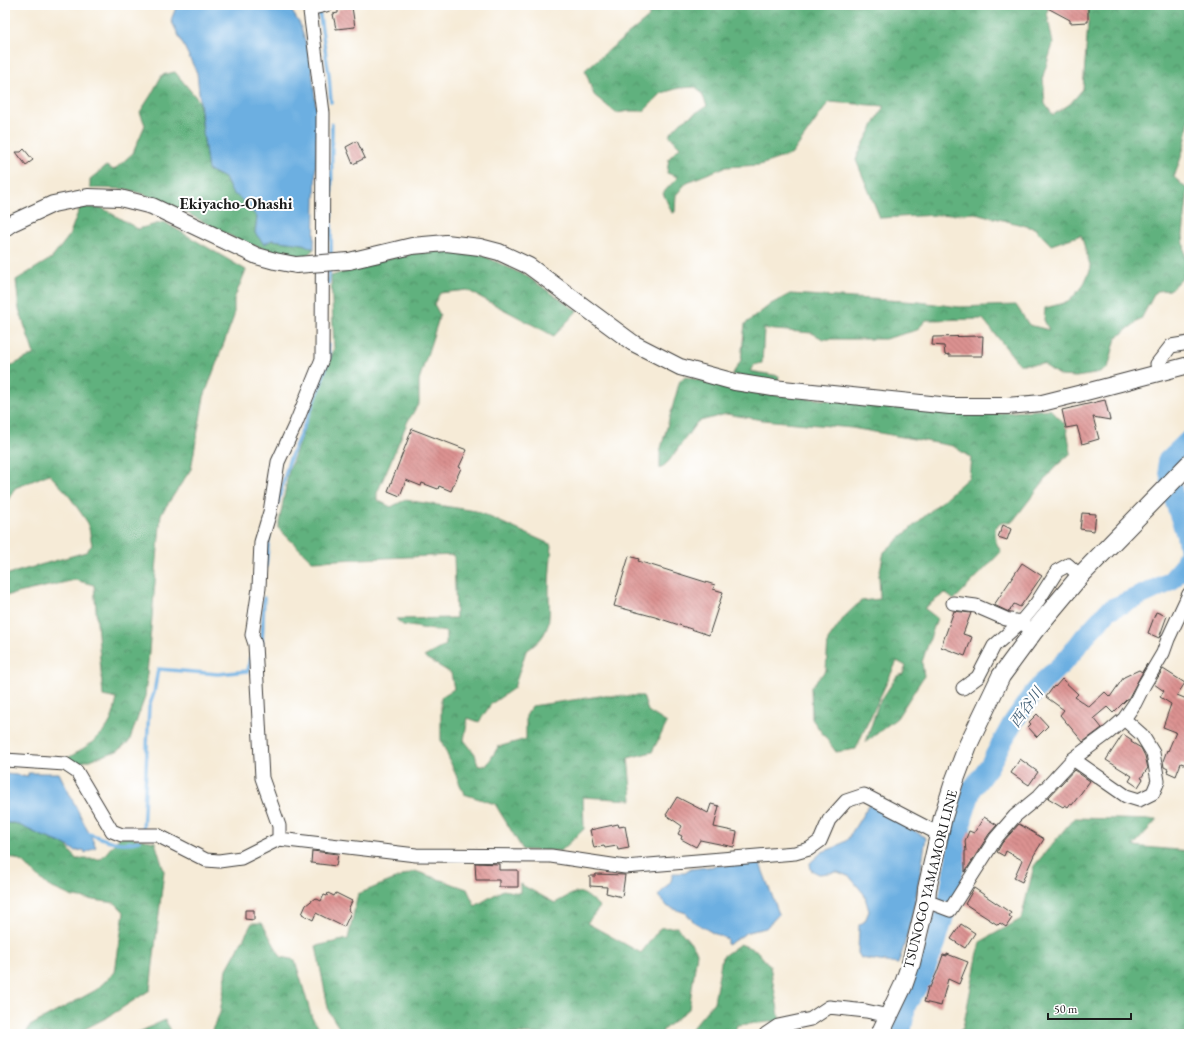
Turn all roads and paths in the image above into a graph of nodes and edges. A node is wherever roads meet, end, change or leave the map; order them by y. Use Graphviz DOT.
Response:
graph roads {
  1 [pos="316,7"];
  2 [pos="5,228"];
  3 [pos="1189,343"];
  4 [pos="1189,365"];
  5 [pos="1159,373"];
  6 [pos="1189,464"];
  7 [pos="1189,594"];
  8 [pos="954,603"];
  9 [pos="1027,627"];
  10 [pos="963,688"];
  11 [pos="1124,719"];
  12 [pos="1073,759"];
  13 [pos="5,760"];
  14 [pos="939,834"];
  15 [pos="279,839"];
  16 [pos="926,901"];
  17 [pos="889,1016"];
  18 [pos="766,1034"];
  19 [pos="880,1034"];
  1 -- 15 [label="street"];
  2 -- 5 [label="street, bridge"];
  3 -- 5 [label="street"];
  4 -- 5 [label="street"];
  6 -- 9 [label="main road, TSUNOGO YAMAMORI LINE"];
  7 -- 11 [label="street"];
  8 -- 9 [label="street"];
  9 -- 10 [label="street"];
  9 -- 14 [label="main road, TSUNOGO YAMAMORI LINE"];
  11 -- 12 [label="street"];
  11 -- 12 [label="street"];
  12 -- 16 [label="street"];
  13 -- 15 [label="street"];
  14 -- 15 [label="street"];
  14 -- 16 [label="main road, TSUNOGO YAMAMORI LINE"];
  16 -- 17 [label="main road, TSUNOGO YAMAMORI LINE"];
  17 -- 18 [label="street"];
  17 -- 19 [label="main road, TSUNOGO YAMAMORI LINE"];
}
